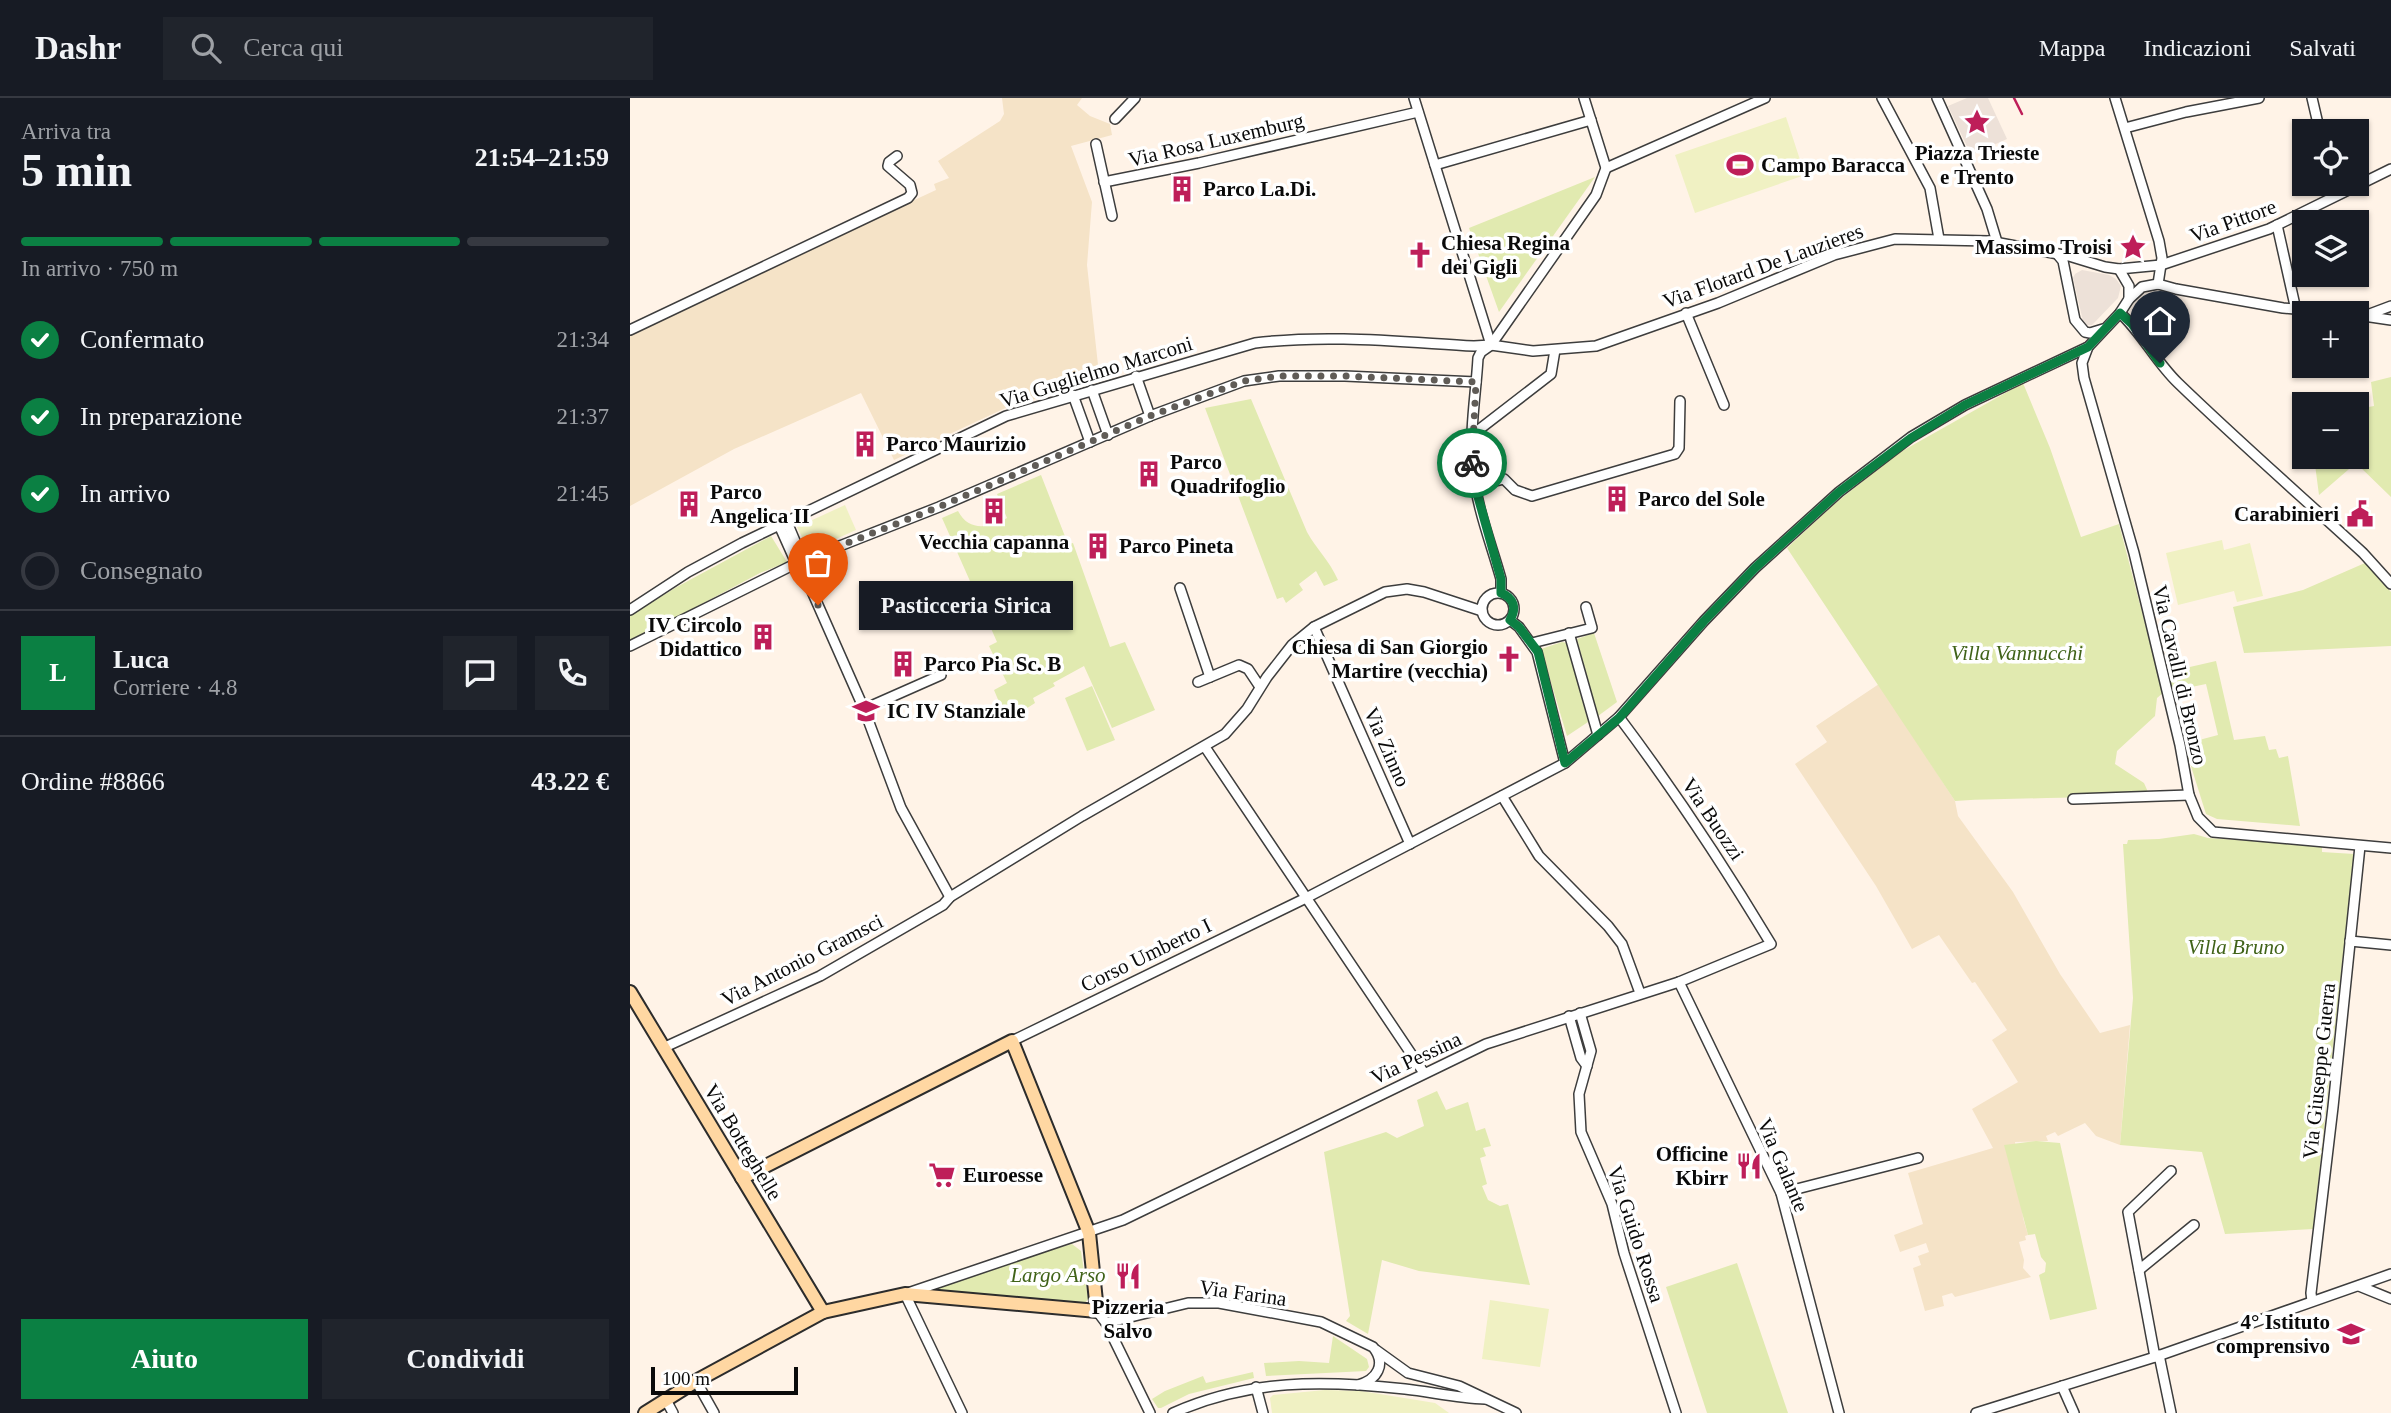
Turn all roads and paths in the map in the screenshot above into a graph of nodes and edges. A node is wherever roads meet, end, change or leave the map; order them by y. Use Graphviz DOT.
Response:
graph roads {
  1 [pos="1135,98"];
  2 [pos="1414,98"];
  3 [pos="1584,98"];
  4 [pos="1765,98"];
  5 [pos="1937,98"];
  6 [pos="2115,98"];
  7 [pos="2259,98"];
  8 [pos="2312,98"];
  9 [pos="1886,99"];
  10 [pos="1418,112"];
  11 [pos="1115,119"];
  12 [pos="2317,119"];
  13 [pos="1591,120"];
  14 [pos="2125,128"];
  15 [pos="1096,144"];
  16 [pos="897,156"];
  17 [pos="1434,165"];
  18 [pos="1606,168"];
  19 [pos="2391,169"];
  20 [pos="1104,182"];
  21 [pos="1112,216"];
  22 [pos="2277,225"];
  23 [pos="1939,239"];
  24 [pos="1997,242"];
  25 [pos="2058,255"];
  26 [pos="2089,262"];
  27 [pos="2161,265"];
  28 [pos="2119,269"];
  29 [pos="2066,275"];
  30 [pos="2158,284"];
  31 [pos="2129,299"];
  32 [pos="2295,301"];
  33 [pos="2391,306"];
  34 [pos="2292,309"];
  35 [pos="1686,313"];
  36 [pos="2120,313"];
  37 [pos="2369,313"];
  38 [pos="2369,316"];
  39 [pos="2391,320"];
  40 [pos="2105,328"];
  41 [pos="630,330"];
  42 [pos="1490,345"];
  43 [pos="2088,347"];
  44 [pos="1555,350"];
  45 [pos="1136,376"];
  46 [pos="1476,382"];
  47 [pos="1092,390"];
  48 [pos="1073,395"];
  49 [pos="1680,401"];
  50 [pos="1724,405"];
  51 [pos="1150,416"];
  52 [pos="1108,435"];
  53 [pos="1472,435"];
  54 [pos="1090,442"];
  55 [pos="1475,486"];
  56 [pos="783,524"];
  57 [pos="799,561"];
  58 [pos="2391,584"];
  59 [pos="1180,588"];
  60 [pos="1501,593"];
  61 [pos="1586,607"];
  62 [pos="630,610"];
  63 [pos="1482,611"];
  64 [pos="1510,620"];
  65 [pos="1314,627"];
  66 [pos="1569,633"];
  67 [pos="1532,643"];
  68 [pos="630,646"];
  69 [pos="941,676"];
  70 [pos="1209,677"];
  71 [pos="1198,682"];
  72 [pos="1260,687"];
  73 [pos="864,709"];
  74 [pos="1619,718"];
  75 [pos="1598,736"];
  76 [pos="1205,747"];
  77 [pos="1565,763"];
  78 [pos="2189,795"];
  79 [pos="1502,796"];
  80 [pos="2073,799"];
  81 [pos="1410,844"];
  82 [pos="2360,846"];
  83 [pos="2391,848"];
  84 [pos="950,897"];
  85 [pos="1306,898"];
  86 [pos="2350,941"];
  87 [pos="1771,944"];
  88 [pos="2391,945"];
  89 [pos="1679,982"];
  90 [pos="630,992"];
  91 [pos="1640,993"];
  92 [pos="1580,1013"];
  93 [pos="1569,1016"];
  94 [pos="1013,1041"];
  95 [pos="665,1047"];
  96 [pos="1587,1066"];
  97 [pos="1424,1073"];
  98 [pos="1918,1158"];
  99 [pos="2171,1171"];
  100 [pos="742,1178"];
  101 [pos="1780,1193"];
  102 [pos="2194,1225"];
  103 [pos="1089,1233"];
  104 [pos="2138,1270"];
  105 [pos="2391,1274"];
  106 [pos="2359,1286"];
  107 [pos="905,1294"];
  108 [pos="2391,1299"];
  109 [pos="2312,1301"];
  110 [pos="1097,1311"];
  111 [pos="823,1312"];
  112 [pos="1105,1323"];
  113 [pos="1373,1347"];
  114 [pos="2157,1356"];
  115 [pos="696,1381"];
  116 [pos="1358,1385"];
  117 [pos="2062,1386"];
  118 [pos="1256,1387"];
  119 [pos="1485,1399"];
  120 [pos="666,1400"];
  121 [pos="645,1413"];
  122 [pos="673,1413"];
  123 [pos="714,1413"];
  124 [pos="962,1413"];
  125 [pos="1150,1413"];
  126 [pos="1172,1413"];
  127 [pos="1263,1413"];
  128 [pos="1516,1413"];
  129 [pos="1676,1413"];
  130 [pos="1839,1413"];
  131 [pos="1976,1413"];
  132 [pos="2074,1413"];
  133 [pos="2171,1413"];
  1 -- 11 [label="street"];
  2 -- 10 [label="street"];
  3 -- 13 [label="street"];
  4 -- 18 [label="street"];
  5 -- 24 [label="street"];
  6 -- 14 [label="street"];
  7 -- 14 [label="street"];
  8 -- 12 [label="street"];
  9 -- 23 [label="street"];
  10 -- 17 [label="street"];
  10 -- 20 [label="street, Via Rosa Luxemburg"];
  13 -- 17 [label="street"];
  13 -- 18 [label="street"];
  14 -- 27 [label="street"];
  15 -- 20 [label="street"];
  16 -- 41 [label="street"];
  17 -- 42 [label="street"];
  18 -- 42 [label="street"];
  19 -- 22 [label="street, Via Pittore"];
  20 -- 21 [label="street"];
  22 -- 27 [label="street, Via Pittore"];
  22 -- 32 [label="street"];
  23 -- 24 [label="street, Via Flotard De Lauzieres"];
  23 -- 35 [label="street, Via Flotard De Lauzieres"];
  24 -- 25 [label="street, Via Flotard De Lauzieres"];
  25 -- 26 [label="street, Via Flotard De Lauzieres"];
  25 -- 29 [label="street"];
  26 -- 28 [label="street"];
  26 -- 29 [label="street"];
  27 -- 28 [label="street, Via Pittore"];
  27 -- 30 [label="street"];
  28 -- 31 [label="street"];
  29 -- 40 [label="street"];
  30 -- 31 [label="street"];
  30 -- 34 [label="street"];
  31 -- 36 [label="street"];
  33 -- 37 [label="street"];
  35 -- 44 [label="street, Via Flotard De Lauzieres"];
  35 -- 50 [label="street"];
  36 -- 40 [label="street"];
  36 -- 58 [label="street"];
  38 -- 39 [label="street"];
  40 -- 43 [label="street"];
  42 -- 44 [label="street, Via Flotard De Lauzieres"];
  42 -- 45 [label="street, Via Guglielmo Marconi"];
  42 -- 46 [label="street"];
  43 -- 74 [label="street, Corso Umberto I"];
  43 -- 78 [label="street, Via Cavalli di Bronzo"];
  44 -- 53 [label="street"];
  45 -- 47 [label="street, Via Guglielmo Marconi"];
  45 -- 51 [label="street"];
  46 -- 51 [label="street"];
  46 -- 53 [label="street"];
  47 -- 48 [label="street, Via Guglielmo Marconi"];
  47 -- 52 [label="street"];
  48 -- 54 [label="street"];
  48 -- 56 [label="street, Via Guglielmo Marconi"];
  49 -- 55 [label="street"];
  51 -- 52 [label="street"];
  52 -- 54 [label="street"];
  53 -- 55 [label="street"];
  54 -- 57 [label="street"];
  55 -- 60 [label="street"];
  56 -- 57 [label="street"];
  56 -- 62 [label="street, Via Guglielmo Marconi"];
  57 -- 68 [label="street"];
  57 -- 73 [label="street"];
  59 -- 70 [label="street"];
  60 -- 63 [label="street"];
  60 -- 64 [label="street"];
  61 -- 66 [label="street"];
  63 -- 64 [label="street"];
  63 -- 65 [label="street, Via Antonio Gramsci"];
  64 -- 67 [label="street"];
  65 -- 72 [label="street, Via Antonio Gramsci"];
  65 -- 81 [label="street, Via Zinno"];
  66 -- 67 [label="street"];
  66 -- 75 [label="street"];
  67 -- 77 [label="street"];
  69 -- 73 [label="street"];
  70 -- 71 [label="street"];
  70 -- 72 [label="street"];
  72 -- 76 [label="street, Via Antonio Gramsci"];
  73 -- 84 [label="street"];
  74 -- 75 [label="street, Corso Umberto I"];
  74 -- 87 [label="street, Via Buozzi"];
  75 -- 77 [label="street, Corso Umberto I"];
  76 -- 84 [label="street, Via Antonio Gramsci"];
  76 -- 85 [label="street"];
  77 -- 79 [label="street, Corso Umberto I"];
  78 -- 80 [label="street"];
  78 -- 82 [label="street, Via Cavalli di Bronzo"];
  79 -- 81 [label="street, Corso Umberto I"];
  79 -- 91 [label="street"];
  81 -- 85 [label="street, Corso Umberto I"];
  82 -- 83 [label="street, Via Cavalli di Bronzo"];
  82 -- 86 [label="street, Via Giuseppe Guerra"];
  84 -- 95 [label="street, Via Antonio Gramsci"];
  85 -- 94 [label="street, Corso Umberto I"];
  85 -- 97 [label="street"];
  86 -- 88 [label="street"];
  86 -- 109 [label="street, Via Giuseppe Guerra"];
  87 -- 89 [label="street, Via Pessina"];
  89 -- 91 [label="street, Via Pessina"];
  89 -- 101 [label="street, Via Galante"];
  90 -- 95 [label="main road, Via Botteghelle"];
  91 -- 92 [label="street, Via Pessina"];
  92 -- 93 [label="street, Via Pessina"];
  92 -- 96 [label="street, Via Guido Rossa"];
  93 -- 96 [label="street"];
  93 -- 97 [label="street, Via Pessina"];
  94 -- 100 [label="main road, Corso Umberto I"];
  94 -- 103 [label="main road"];
  95 -- 100 [label="main road, Via Botteghelle"];
  96 -- 129 [label="street, Via Guido Rossa"];
  97 -- 103 [label="street, Via Pessina"];
  98 -- 101 [label="street"];
  99 -- 104 [label="street"];
  100 -- 111 [label="main road, Via Botteghelle"];
  101 -- 130 [label="street, Via Galante"];
  102 -- 104 [label="street"];
  103 -- 107 [label="street"];
  103 -- 110 [label="main road"];
  104 -- 114 [label="street"];
  105 -- 106 [label="street"];
  106 -- 108 [label="street"];
  106 -- 109 [label="street"];
  107 -- 110 [label="main road"];
  107 -- 111 [label="main road"];
  107 -- 124 [label="street"];
  109 -- 114 [label="street"];
  110 -- 112 [label="street"];
  111 -- 115 [label="main road"];
  112 -- 113 [label="street, Via Farina"];
  112 -- 125 [label="street"];
  113 -- 116 [label="street"];
  113 -- 119 [label="street, Via Farina"];
  114 -- 117 [label="street"];
  114 -- 133 [label="street"];
  115 -- 120 [label="main road"];
  115 -- 123 [label="street"];
  116 -- 118 [label="street, Via Farina"];
  116 -- 119 [label="street, Via Farina"];
  117 -- 131 [label="street"];
  117 -- 132 [label="street"];
  118 -- 126 [label="street, Via Farina"];
  118 -- 127 [label="street"];
  119 -- 128 [label="street, Via Farina"];
  120 -- 121 [label="main road"];
  120 -- 122 [label="street"];
}
